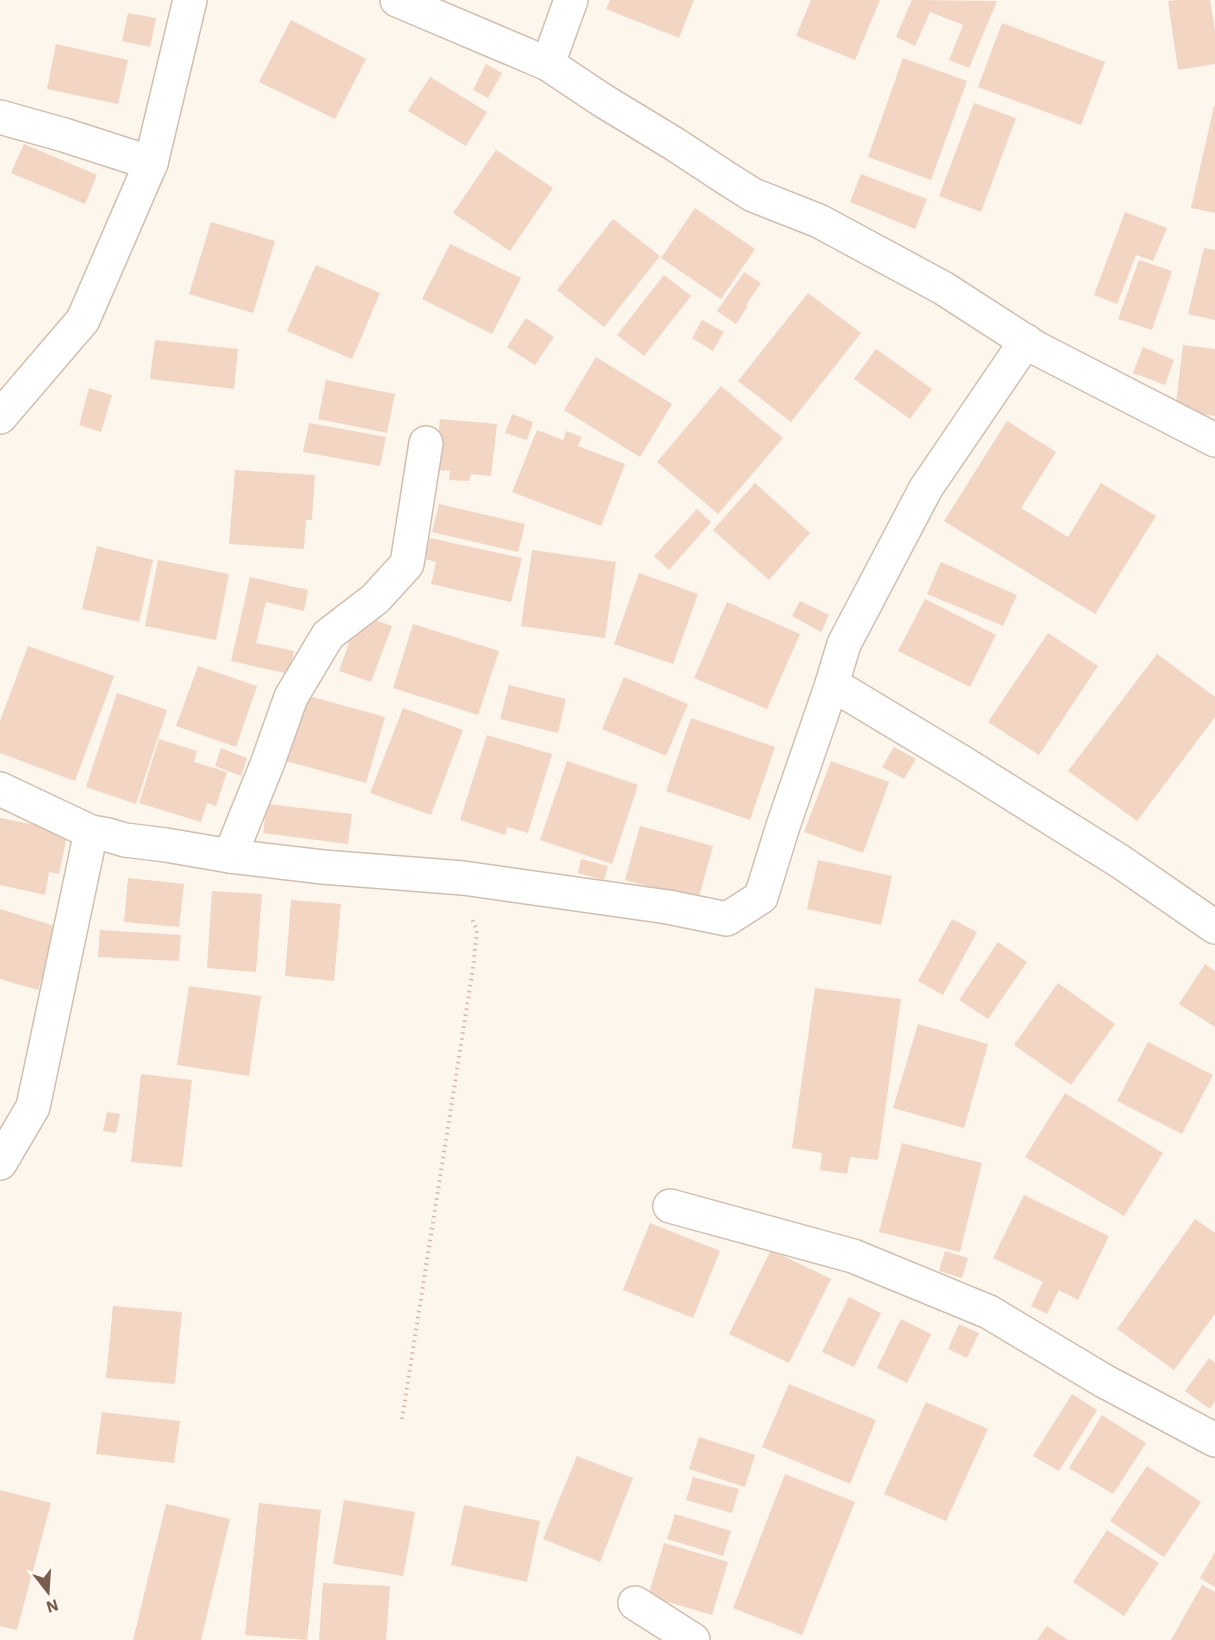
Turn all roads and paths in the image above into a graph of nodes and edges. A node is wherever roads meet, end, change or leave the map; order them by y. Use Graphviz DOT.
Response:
graph roads {
  1 [pos="190,0"];
  2 [pos="397,0"];
  3 [pos="571,0"];
  4 [pos="548,64"];
  5 [pos="0,117"];
  6 [pos="151,163"];
  7 [pos="1026,341"];
  8 [pos="0,417"];
  9 [pos="1215,440"];
  10 [pos="426,443"];
  11 [pos="832,684"];
  12 [pos="0,789"];
  13 [pos="91,832"];
  14 [pos="230,856"];
  15 [pos="463,878"];
  16 [pos="1215,927"];
  17 [pos="0,1163"];
  18 [pos="670,1206"];
  19 [pos="402,1419"];
  20 [pos="1215,1440"];
  21 [pos="634,1603"];
  22 [pos="693,1640"];
  1 -- 6 [label="street"];
  2 -- 4 [label="street"];
  3 -- 4 [label="street"];
  4 -- 7 [label="street"];
  5 -- 6 [label="street"];
  6 -- 8 [label="street"];
  7 -- 9 [label="street"];
  7 -- 11 [label="street"];
  10 -- 14 [label="street"];
  11 -- 15 [label="street"];
  11 -- 16 [label="street"];
  12 -- 13 [label="street"];
  13 -- 14 [label="street"];
  13 -- 17 [label="street"];
  14 -- 15 [label="street"];
  15 -- 19 [label="path"];
  18 -- 20 [label="street"];
  21 -- 22 [label="street"];
}
